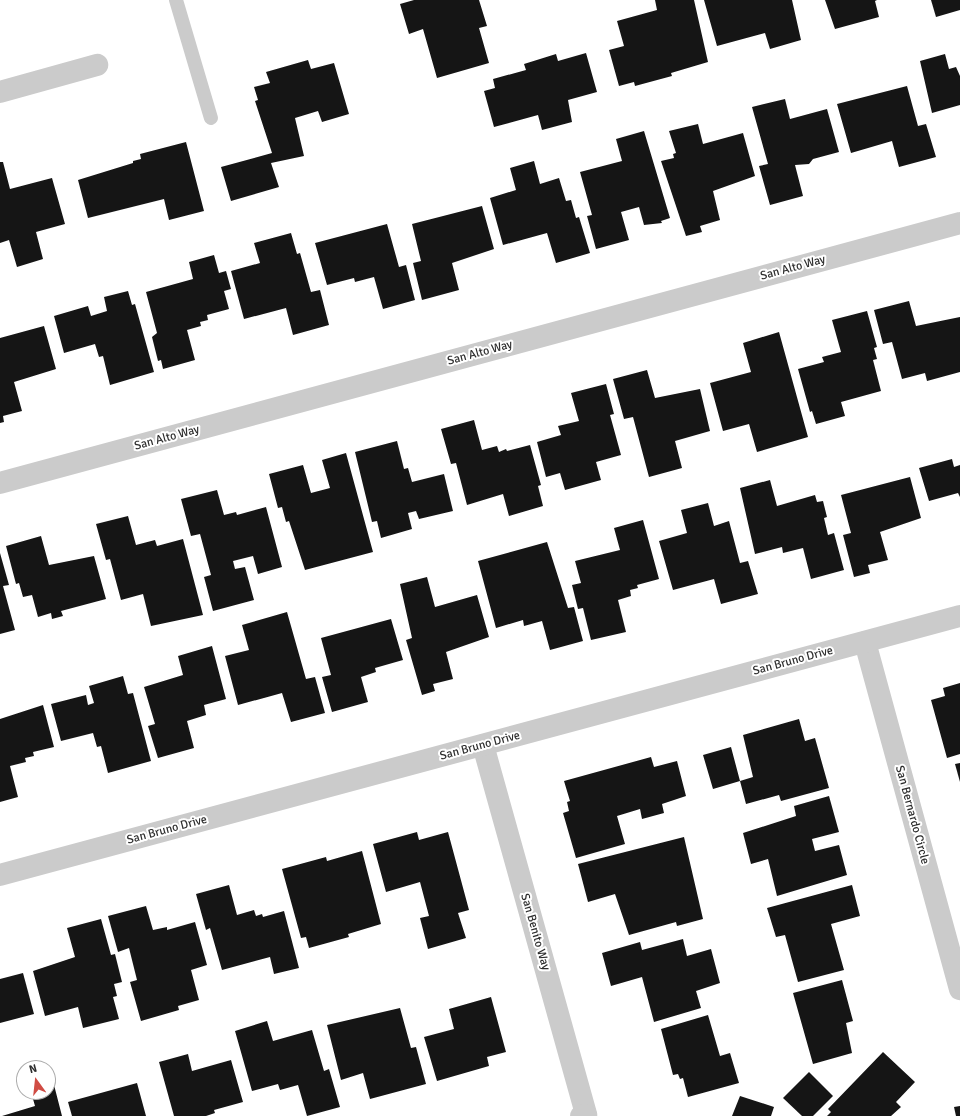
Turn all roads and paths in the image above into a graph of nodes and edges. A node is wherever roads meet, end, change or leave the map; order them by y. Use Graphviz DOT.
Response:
graph roads {
  1 [pos="176,0"];
  2 [pos="97,65"];
  3 [pos="0,92"];
  4 [pos="211,118"];
  5 [pos="960,223"];
  6 [pos="0,483"];
  7 [pos="960,616"];
  8 [pos="864,642"];
  9 [pos="483,745"];
  10 [pos="0,875"];
  11 [pos="960,989"];
  12 [pos="581,1116"];
  1 -- 4 [label="lane"];
  2 -- 3 [label="street"];
  5 -- 6 [label="street, San Alto Way"];
  7 -- 8 [label="street, San Bruno Drive"];
  8 -- 9 [label="street, San Bruno Drive"];
  8 -- 11 [label="street, San Bernardo Circle"];
  9 -- 10 [label="street, San Bruno Drive"];
  9 -- 12 [label="street, San Benito Way"];
}
